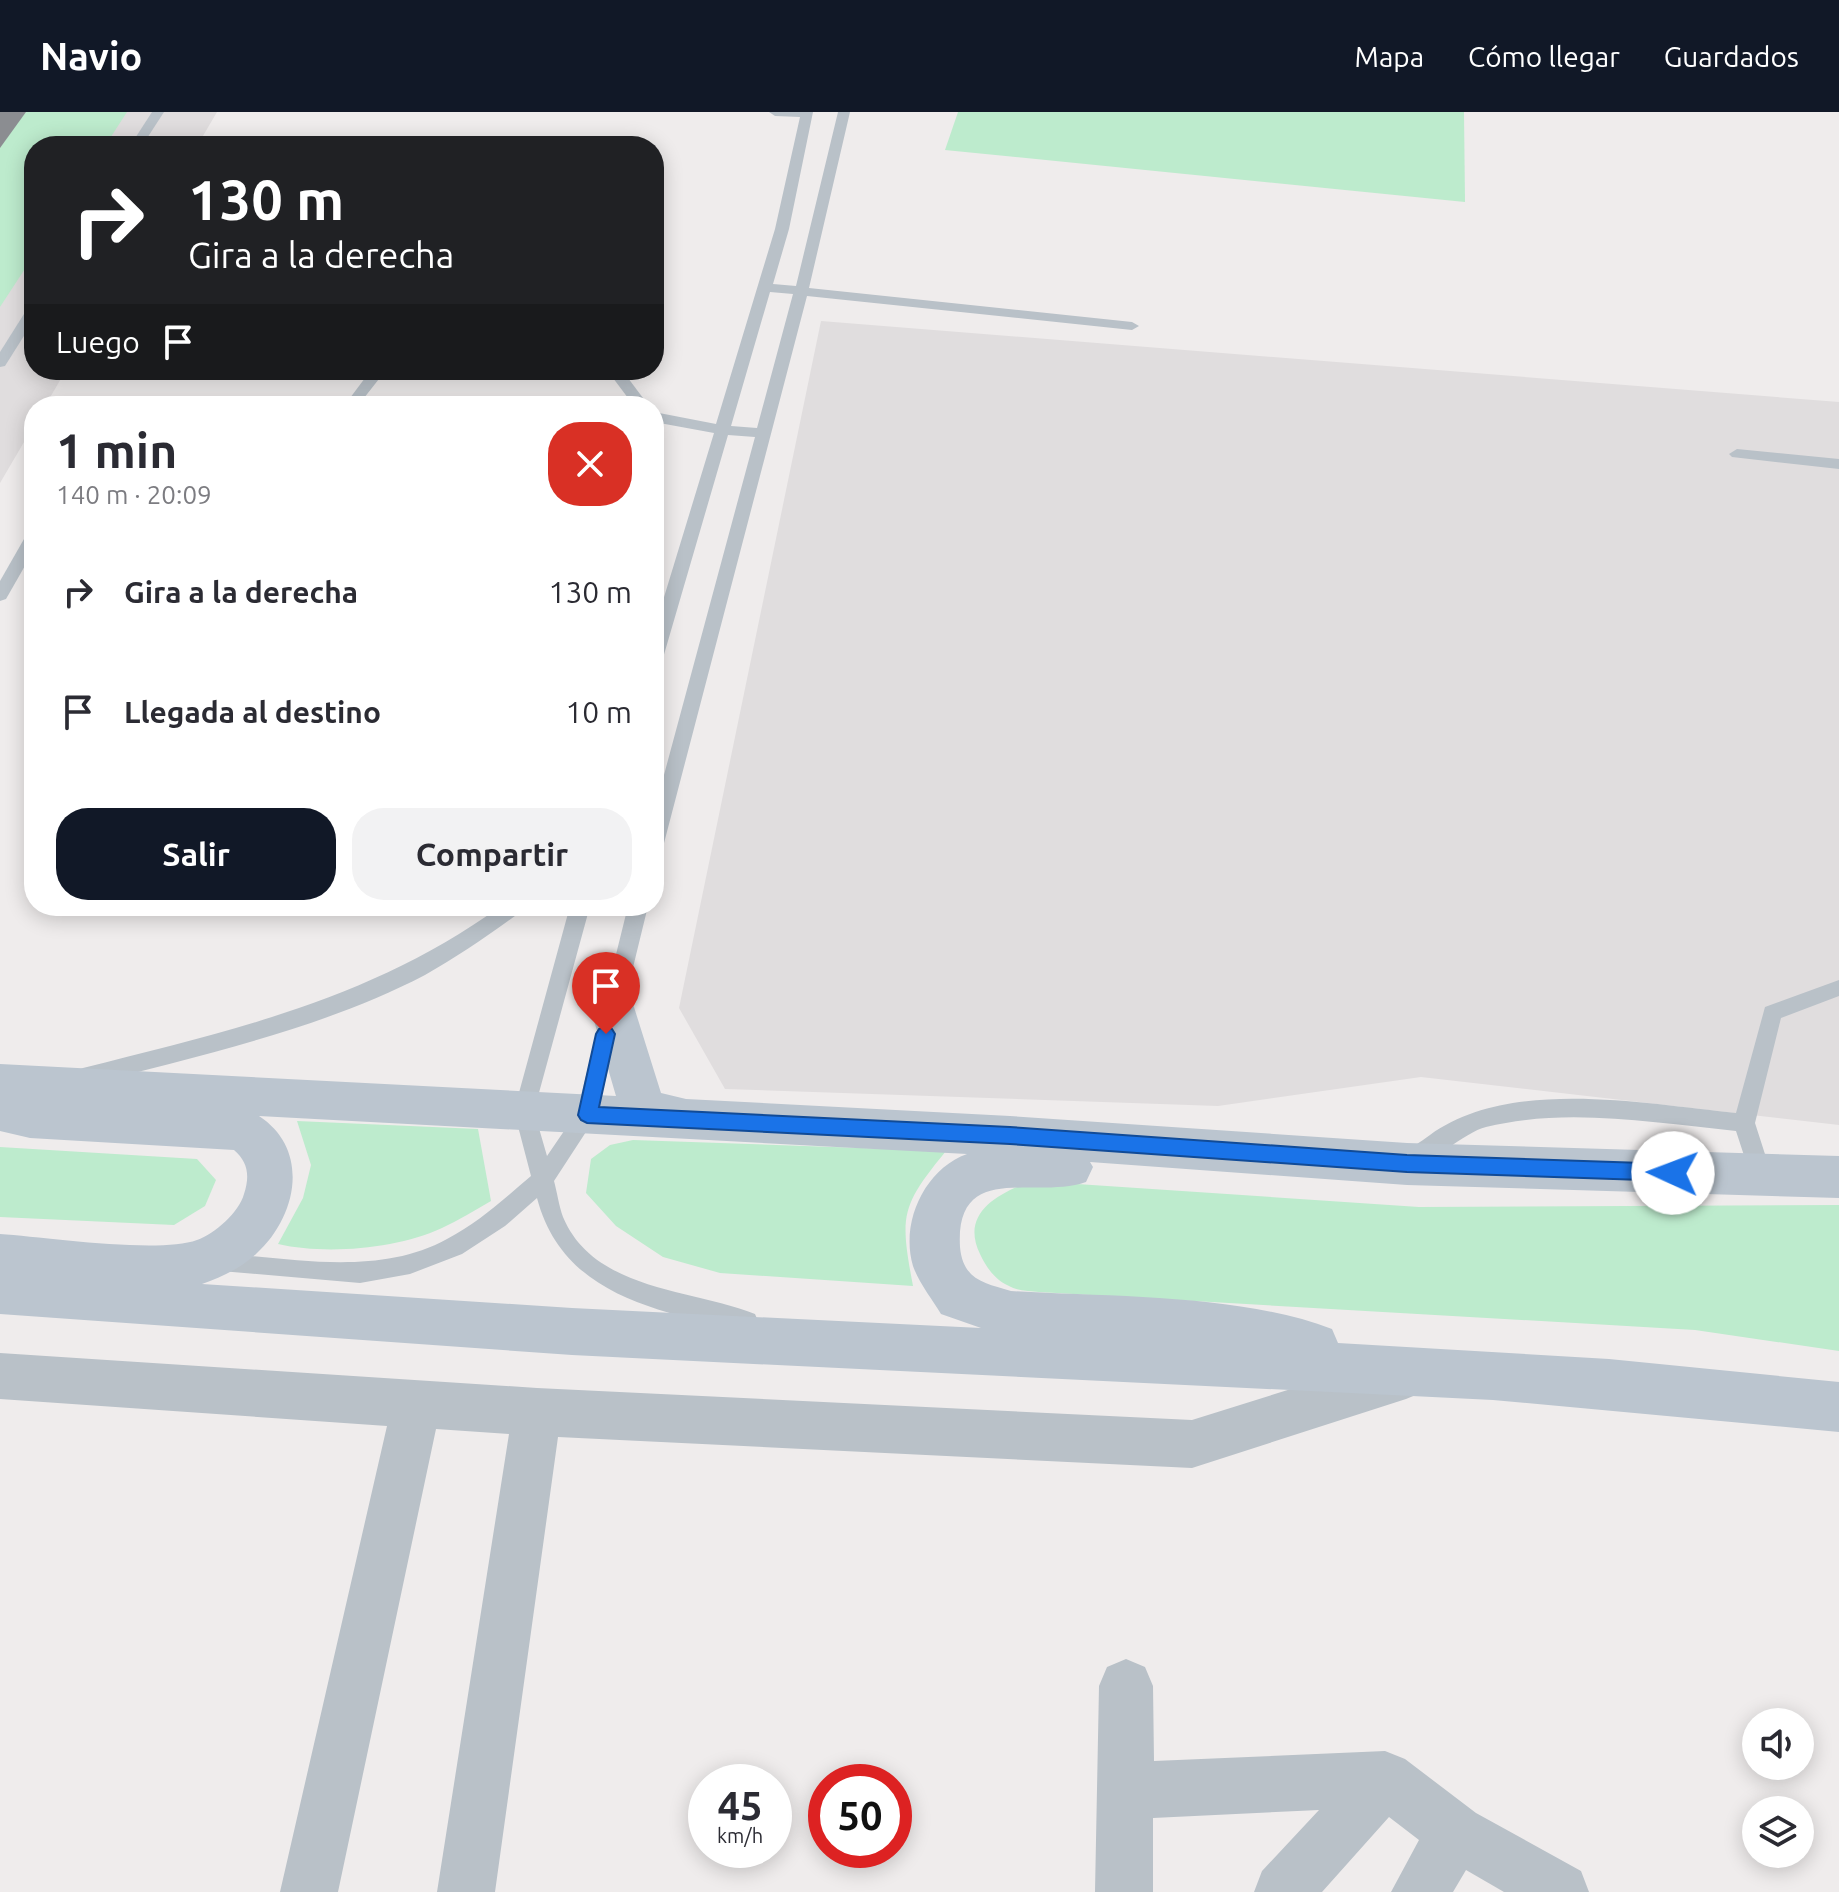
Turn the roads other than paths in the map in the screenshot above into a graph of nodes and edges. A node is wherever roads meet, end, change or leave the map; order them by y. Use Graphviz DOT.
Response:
graph roads {
  1 [pos="158,112"];
  2 [pos="775,112"];
  3 [pos="844,112"];
  4 [pos="807,113"];
  5 [pos="142,136"];
  6 [pos="765,287"];
  7 [pos="801,290"];
  8 [pos="24,325"];
  9 [pos="1132,326"];
  10 [pos="0,363"];
  11 [pos="371,380"];
  12 [pos="622,380"];
  13 [pos="359,396"];
  14 [pos="634,396"];
  15 [pos="664,419"];
  16 [pos="724,430"];
  17 [pos="763,433"];
  18 [pos="1737,454"];
  19 [pos="1839,464"];
  20 [pos="24,553"];
  21 [pos="0,595"];
  22 [pos="664,625"];
  23 [pos="664,809"];
  24 [pos="501,916"];
  25 [pos="577,916"];
  26 [pos="635,916"];
  27 [pos="1839,988"];
  28 [pos="612,1007"];
  29 [pos="0,1083"];
  30 [pos="48,1086"];
  31 [pos="0,1111"];
  32 [pos="524,1111"];
  33 [pos="587,1115"];
  34 [pos="696,1120"];
  35 [pos="1744,1123"];
  36 [pos="1407,1164"];
  37 [pos="1761,1176"];
  38 [pos="1839,1177"];
  39 [pos="542,1180"];
  40 [pos="0,1256"];
  41 [pos="201,1262"];
  42 [pos="0,1291"];
  43 [pos="851,1346"];
  44 [pos="1423,1371"];
  45 [pos="0,1376"];
  46 [pos="417,1403"];
  47 [pos="1839,1407"];
  48 [pos="537,1412"];
  49 [pos="1126,1686"];
  50 [pos="1385,1779"];
  51 [pos="1124,1791"];
  52 [pos="1456,1833"];
  53 [pos="309,1892"];
  54 [pos="466,1892"];
  55 [pos="1124,1892"];
  56 [pos="1283,1892"];
  57 [pos="1420,1892"];
  58 [pos="1560,1892"];
  1 -- 5 [label="lane"];
  2 -- 4 [label="lane"];
  3 -- 7 [label="lane"];
  4 -- 6 [label="lane"];
  6 -- 7 [label="lane"];
  6 -- 16 [label="lane"];
  7 -- 9 [label="lane"];
  7 -- 17 [label="lane"];
  8 -- 10 [label="lane"];
  11 -- 13 [label="lane"];
  12 -- 14 [label="lane"];
  15 -- 16 [label="lane"];
  16 -- 17 [label="lane"];
  16 -- 22 [label="lane"];
  17 -- 23 [label="lane"];
  18 -- 19 [label="lane"];
  20 -- 21 [label="lane"];
  24 -- 30 [label="lane"];
  25 -- 32 [label="lane"];
  26 -- 28 [label="lane"];
  27 -- 35 [label="lane"];
  28 -- 33 [label="lane"];
  28 -- 34 [label="main road"];
  29 -- 30 [label="main road"];
  30 -- 32 [label="main road"];
  31 -- 41 [label="main road"];
  32 -- 33 [label="main road"];
  32 -- 39 [label="lane"];
  33 -- 34 [label="main road"];
  33 -- 39 [label="lane"];
  34 -- 36 [label="main road"];
  35 -- 36 [label="lane"];
  35 -- 37 [label="lane"];
  36 -- 37 [label="main road"];
  36 -- 44 [label="main road"];
  37 -- 38 [label="main road"];
  39 -- 41 [label="lane"];
  39 -- 43 [label="lane"];
  40 -- 41 [label="main road"];
  42 -- 43 [label="main road"];
  43 -- 44 [label="main road"];
  44 -- 47 [label="main road"];
  44 -- 48 [label="street"];
  45 -- 46 [label="street"];
  46 -- 48 [label="street"];
  46 -- 53 [label="street"];
  48 -- 54 [label="street"];
  49 -- 51 [label="street"];
  50 -- 51 [label="street"];
  50 -- 52 [label="street"];
  50 -- 56 [label="street"];
  51 -- 55 [label="street"];
  52 -- 57 [label="street"];
  52 -- 58 [label="street"];
}
